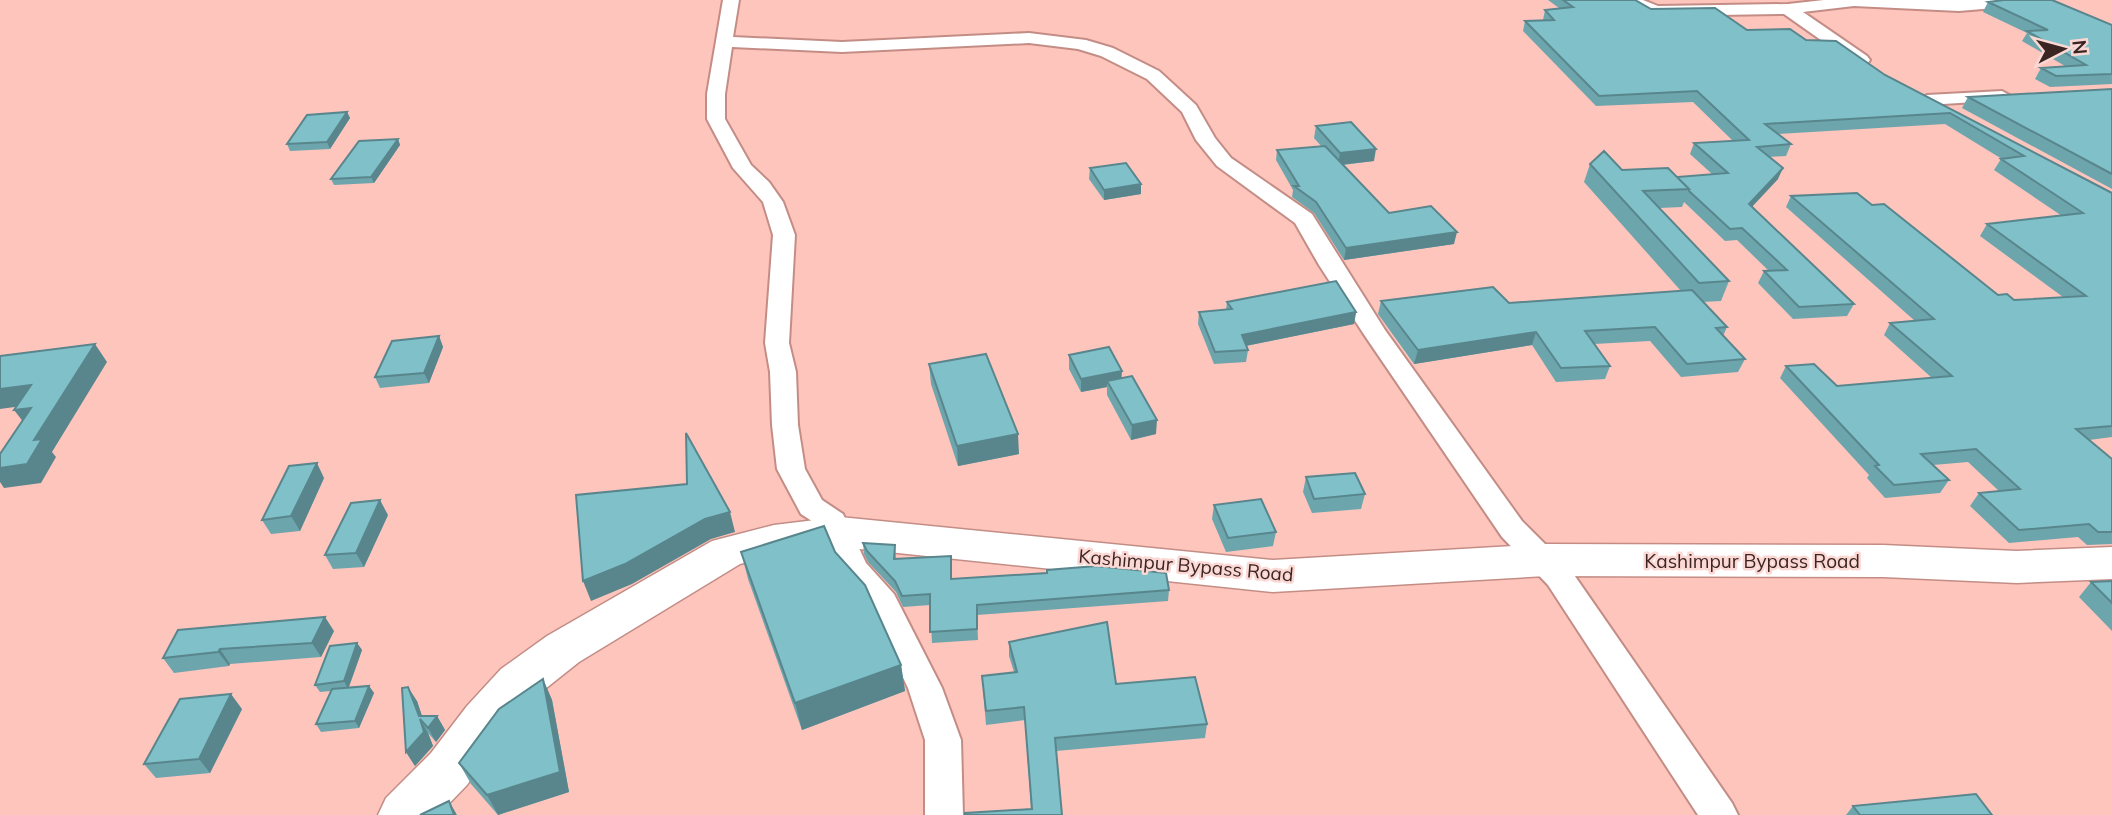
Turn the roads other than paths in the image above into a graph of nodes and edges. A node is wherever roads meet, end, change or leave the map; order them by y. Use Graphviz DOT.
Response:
graph roads {
  1 [pos="731,0"];
  2 [pos="1629,0"];
  3 [pos="2030,0"];
  4 [pos="1788,9"];
  5 [pos="724,42"];
  6 [pos="1871,67"];
  7 [pos="2024,95"];
  8 [pos="1958,116"];
  9 [pos="840,532"];
  10 [pos="1546,561"];
  11 [pos="2112,563"];
  12 [pos="1714,813"];
  13 [pos="404,815"];
  14 [pos="944,815"];
  1 -- 5 [label="street"];
  2 -- 4 [label="street"];
  3 -- 4 [label="street"];
  4 -- 6 [label="street"];
  5 -- 9 [label="street"];
  5 -- 10 [label="street"];
  7 -- 8 [label="street"];
  9 -- 10 [label="main road, Kashimpur Bypass Road"];
  9 -- 13 [label="main road, Kashimpur Bypass Road"];
  9 -- 14 [label="street"];
  10 -- 11 [label="main road, Kashimpur Bypass Road"];
  10 -- 12 [label="street"];
}
